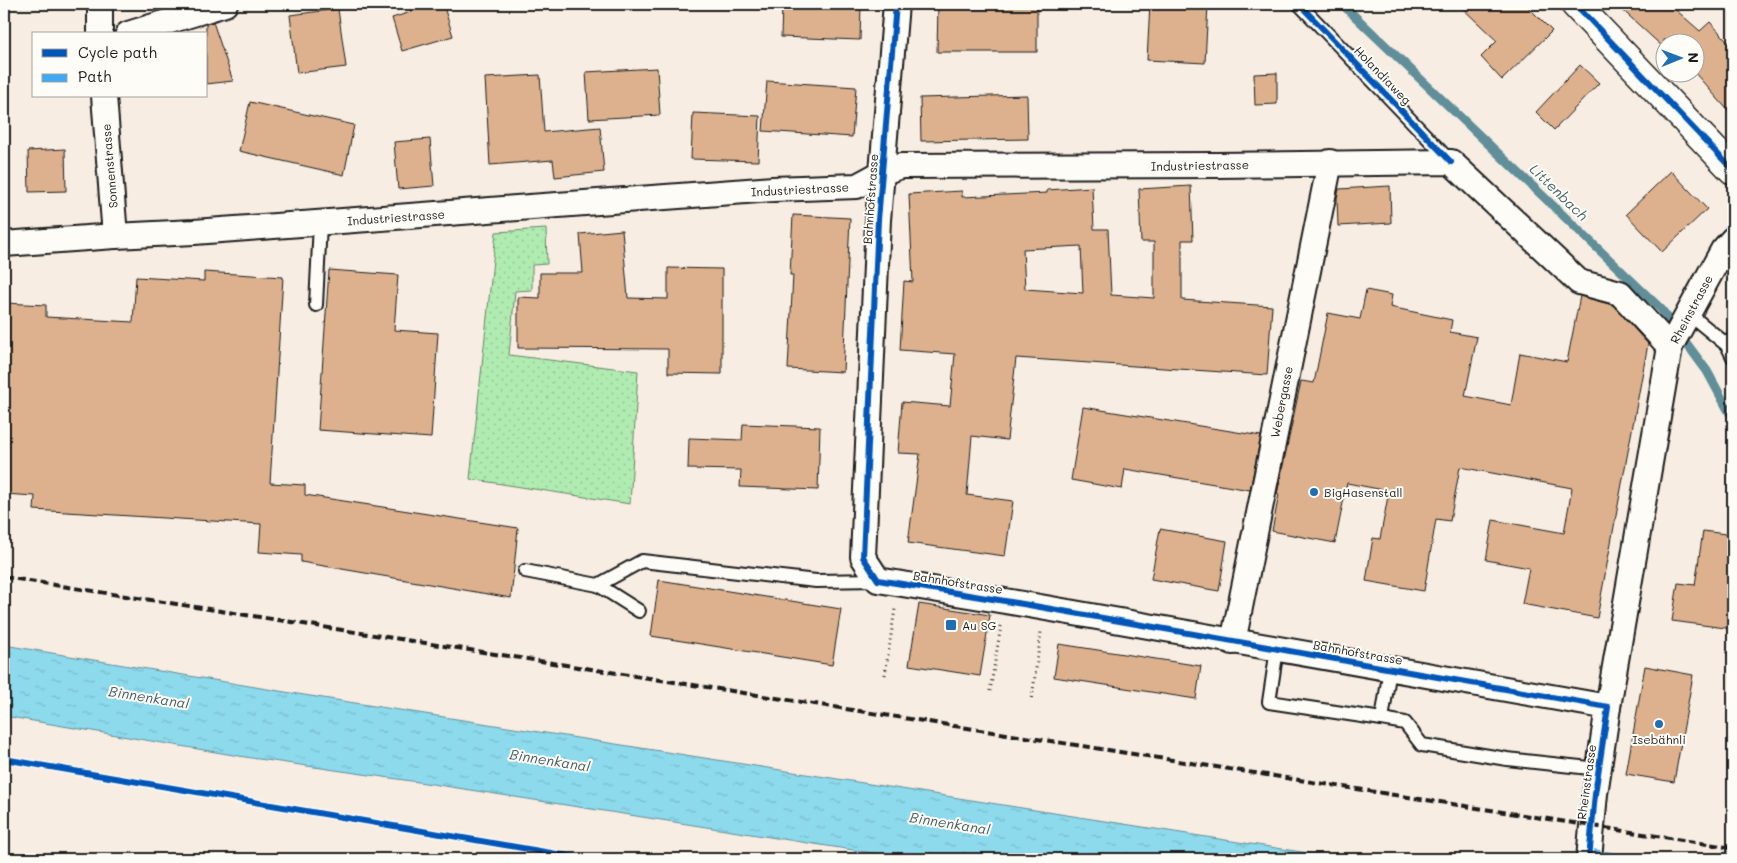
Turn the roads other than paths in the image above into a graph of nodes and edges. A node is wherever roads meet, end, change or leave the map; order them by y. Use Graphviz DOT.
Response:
graph roads {
  1 [pos="100,4"];
  2 [pos="225,4"];
  3 [pos="896,4"];
  4 [pos="1299,4"];
  5 [pos="1575,4"];
  6 [pos="100,32"];
  7 [pos="134,32"];
  8 [pos="104,98"];
  9 [pos="1330,162"];
  10 [pos="1451,162"];
  11 [pos="1733,170"];
  12 [pos="883,172"];
  13 [pos="320,223"];
  14 [pos="115,236"];
  15 [pos="1733,240"];
  16 [pos="4,244"];
  17 [pos="316,305"];
  18 [pos="1688,314"];
  19 [pos="1731,347"];
  20 [pos="1670,348"];
  21 [pos="525,571"];
  22 [pos="878,580"];
  23 [pos="598,585"];
  24 [pos="639,611"];
  25 [pos="1233,642"];
  26 [pos="1277,649"];
  27 [pos="1390,669"];
  28 [pos="1608,708"];
  29 [pos="1382,719"];
  30 [pos="1599,769"];
  31 [pos="1589,859"];
  1 -- 6 [label="street"];
  2 -- 7 [label="street"];
  3 -- 12 [label="street, Bahnhofstrasse"];
  4 -- 10 [label="lane, Holandiaweg"];
  5 -- 11 [label="main road"];
  8 -- 14 [label="street, Sonnenstrasse"];
  9 -- 10 [label="street, Industriestrasse"];
  9 -- 12 [label="street, Industriestrasse"];
  9 -- 25 [label="street, Webergasse"];
  10 -- 20 [label="street"];
  12 -- 13 [label="street, Industriestrasse"];
  12 -- 22 [label="street, Bahnhofstrasse"];
  13 -- 14 [label="street, Industriestrasse"];
  13 -- 17 [label="lane"];
  14 -- 16 [label="street, Industriestrasse"];
  15 -- 18 [label="street, Rheinstrasse"];
  18 -- 19 [label="lane"];
  18 -- 20 [label="street, Rheinstrasse"];
  20 -- 28 [label="street, Rheinstrasse"];
  21 -- 23 [label="lane"];
  22 -- 23 [label="lane"];
  22 -- 25 [label="street, Bahnhofstrasse"];
  23 -- 24 [label="lane"];
  25 -- 26 [label="street, Bahnhofstrasse"];
  26 -- 27 [label="street, Bahnhofstrasse"];
  26 -- 29 [label="lane"];
  27 -- 28 [label="street, Bahnhofstrasse"];
  27 -- 29 [label="lane"];
  28 -- 30 [label="street, Rheinstrasse"];
  29 -- 30 [label="lane"];
  30 -- 31 [label="street, Rheinstrasse"];
}
